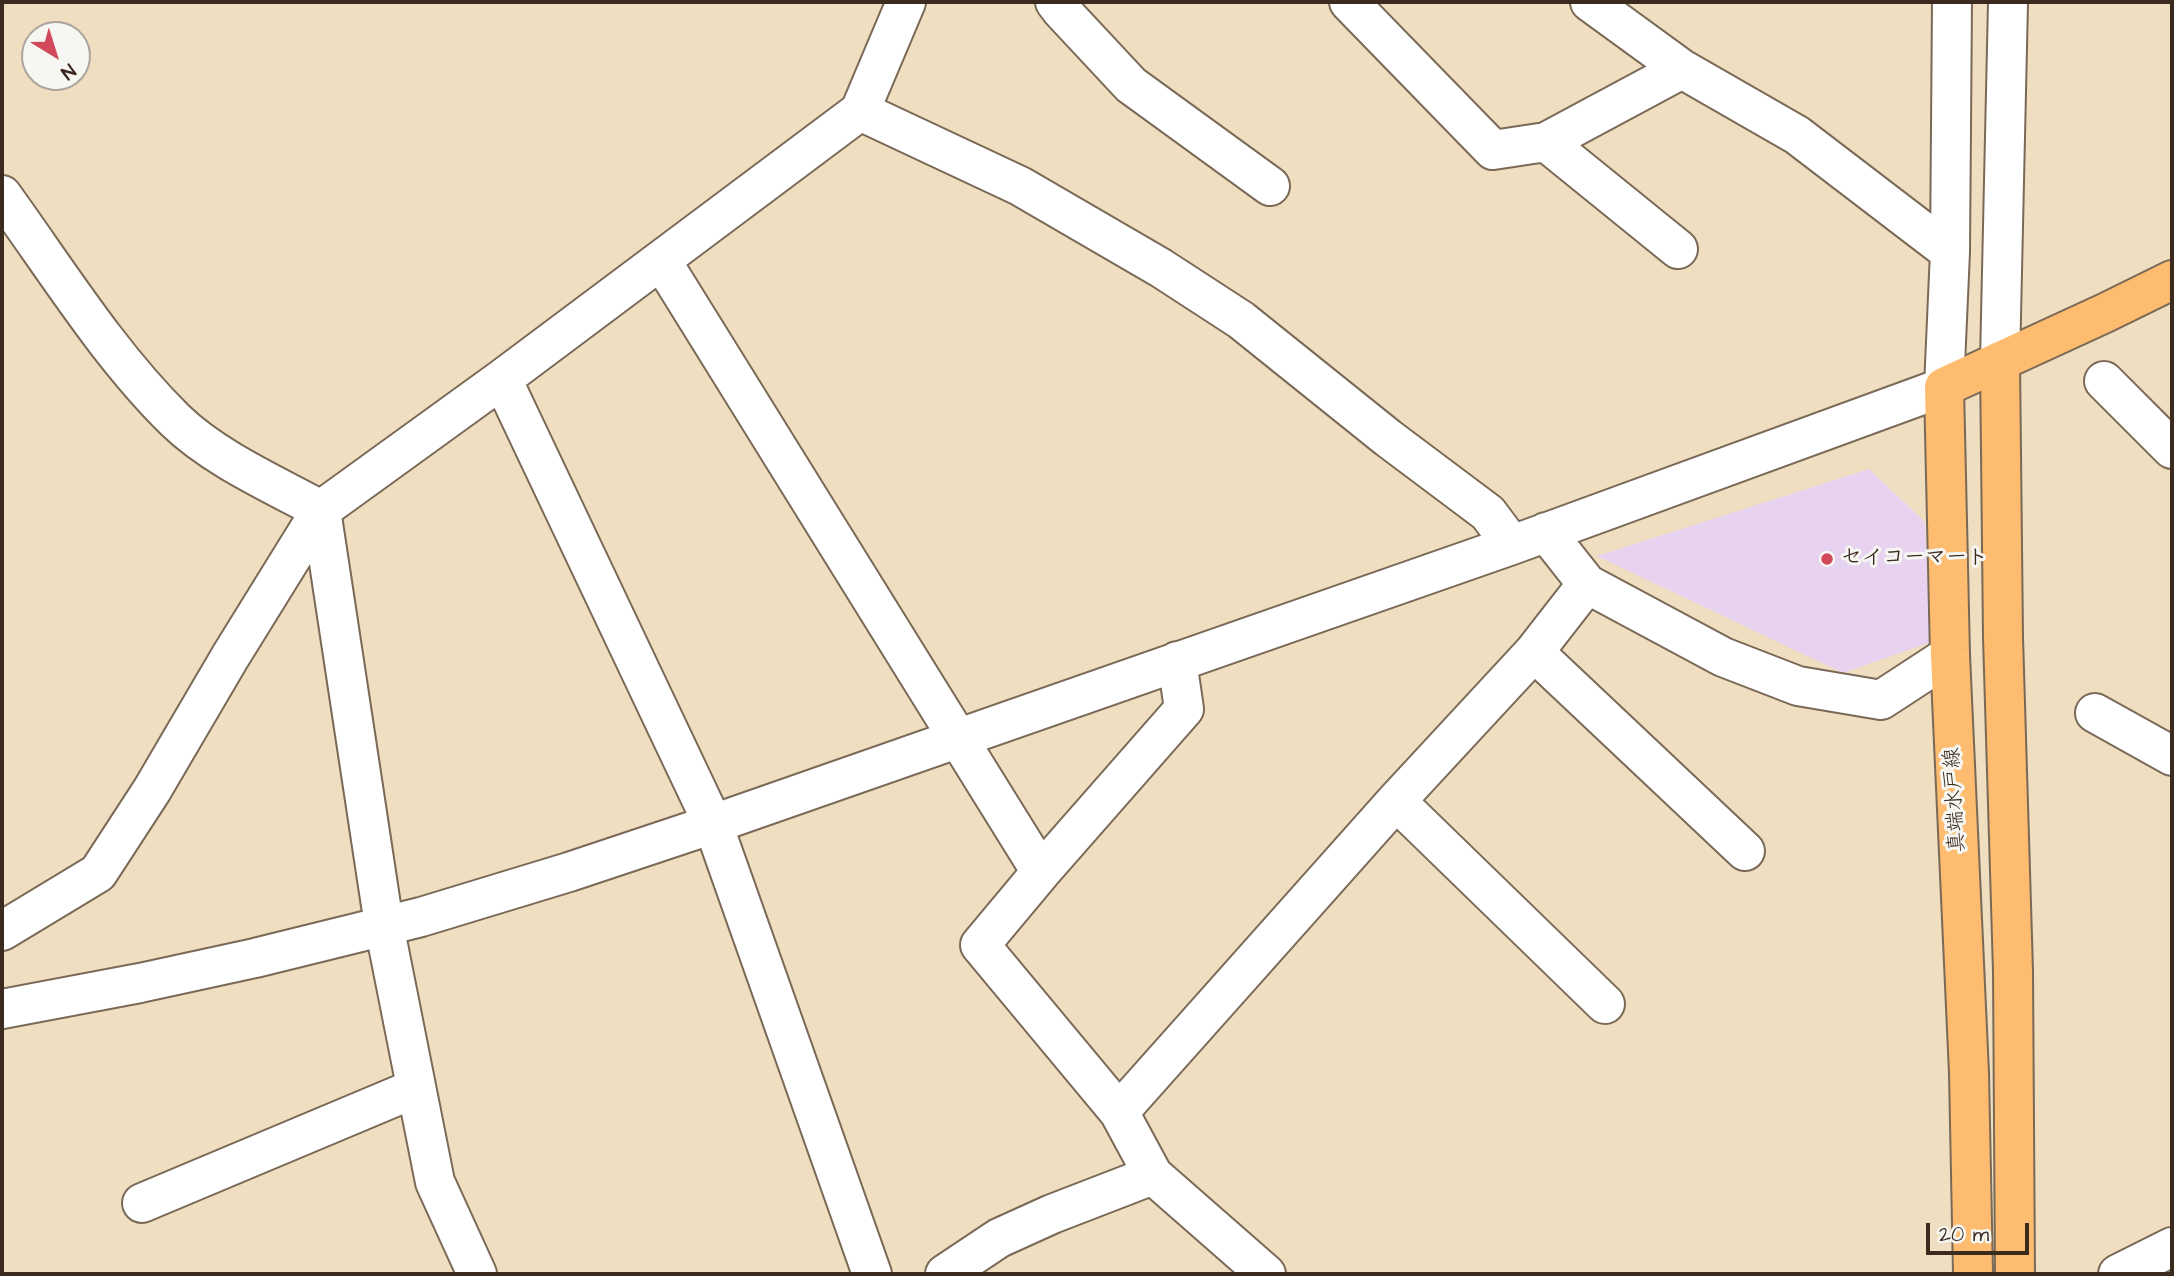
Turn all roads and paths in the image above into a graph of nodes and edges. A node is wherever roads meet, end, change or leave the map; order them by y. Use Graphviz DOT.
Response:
graph roads {
  1 [pos="906,2"];
  2 [pos="1055,2"];
  3 [pos="1349,2"];
  4 [pos="1590,2"];
  5 [pos="1952,2"];
  6 [pos="2008,2"];
  7 [pos="1682,69"];
  8 [pos="860,111"];
  9 [pos="1546,142"];
  10 [pos="1270,186"];
  11 [pos="2,195"];
  12 [pos="1678,249"];
  13 [pos="1950,252"];
  14 [pos="661,260"];
  15 [pos="2172,280"];
  16 [pos="2000,361"];
  17 [pos="502,379"];
  18 [pos="2104,381"];
  19 [pos="1944,387"];
  20 [pos="2172,449"];
  21 [pos="321,510"];
  22 [pos="1529,539"];
  23 [pos="1587,584"];
  24 [pos="1534,652"];
  25 [pos="1950,655"];
  26 [pos="1177,661"];
  27 [pos="2095,713"];
  28 [pos="960,738"];
  29 [pos="2172,756"];
  30 [pos="1396,801"];
  31 [pos="713,824"];
  32 [pos="1745,851"];
  33 [pos="1041,872"];
  34 [pos="384,926"];
  35 [pos="2,930"];
  36 [pos="1605,1004"];
  37 [pos="2,1009"];
  38 [pos="416,1088"];
  39 [pos="1119,1112"];
  40 [pos="1153,1175"];
  41 [pos="142,1203"];
  42 [pos="2172,1247"];
  43 [pos="468,1271"];
  44 [pos="872,1274"];
  45 [pos="945,1274"];
  46 [pos="1266,1274"];
  47 [pos="1973,1274"];
  48 [pos="2015,1274"];
  49 [pos="2118,1274"];
  1 -- 8 [label="street"];
  2 -- 10 [label="street"];
  3 -- 9 [label="street"];
  4 -- 7 [label="street"];
  5 -- 13 [label="street"];
  6 -- 16 [label="street"];
  7 -- 9 [label="street"];
  7 -- 13 [label="street"];
  8 -- 14 [label="street"];
  8 -- 22 [label="street"];
  9 -- 12 [label="street"];
  11 -- 21 [label="street"];
  13 -- 19 [label="street"];
  14 -- 17 [label="street"];
  14 -- 28 [label="street"];
  15 -- 16 [label="main road"];
  16 -- 19 [label="main road"];
  16 -- 48 [label="main road"];
  17 -- 21 [label="street"];
  17 -- 31 [label="street"];
  18 -- 20 [label="street"];
  19 -- 22 [label="street"];
  19 -- 25 [label="main road, 真端水戸線"];
  21 -- 34 [label="street"];
  21 -- 35 [label="street"];
  22 -- 23 [label="street"];
  22 -- 26 [label="street"];
  23 -- 24 [label="street"];
  23 -- 25 [label="street"];
  24 -- 30 [label="street"];
  24 -- 32 [label="street"];
  25 -- 47 [label="main road, 真端水戸線"];
  26 -- 28 [label="street"];
  26 -- 33 [label="street"];
  27 -- 29 [label="street"];
  28 -- 31 [label="street"];
  28 -- 33 [label="street"];
  30 -- 36 [label="street"];
  30 -- 39 [label="street"];
  31 -- 34 [label="street"];
  31 -- 44 [label="street"];
  33 -- 39 [label="street"];
  34 -- 37 [label="street"];
  34 -- 38 [label="street"];
  38 -- 41 [label="street"];
  38 -- 43 [label="street"];
  39 -- 40 [label="street"];
  40 -- 45 [label="street"];
  40 -- 46 [label="street"];
  42 -- 49 [label="street"];
}
